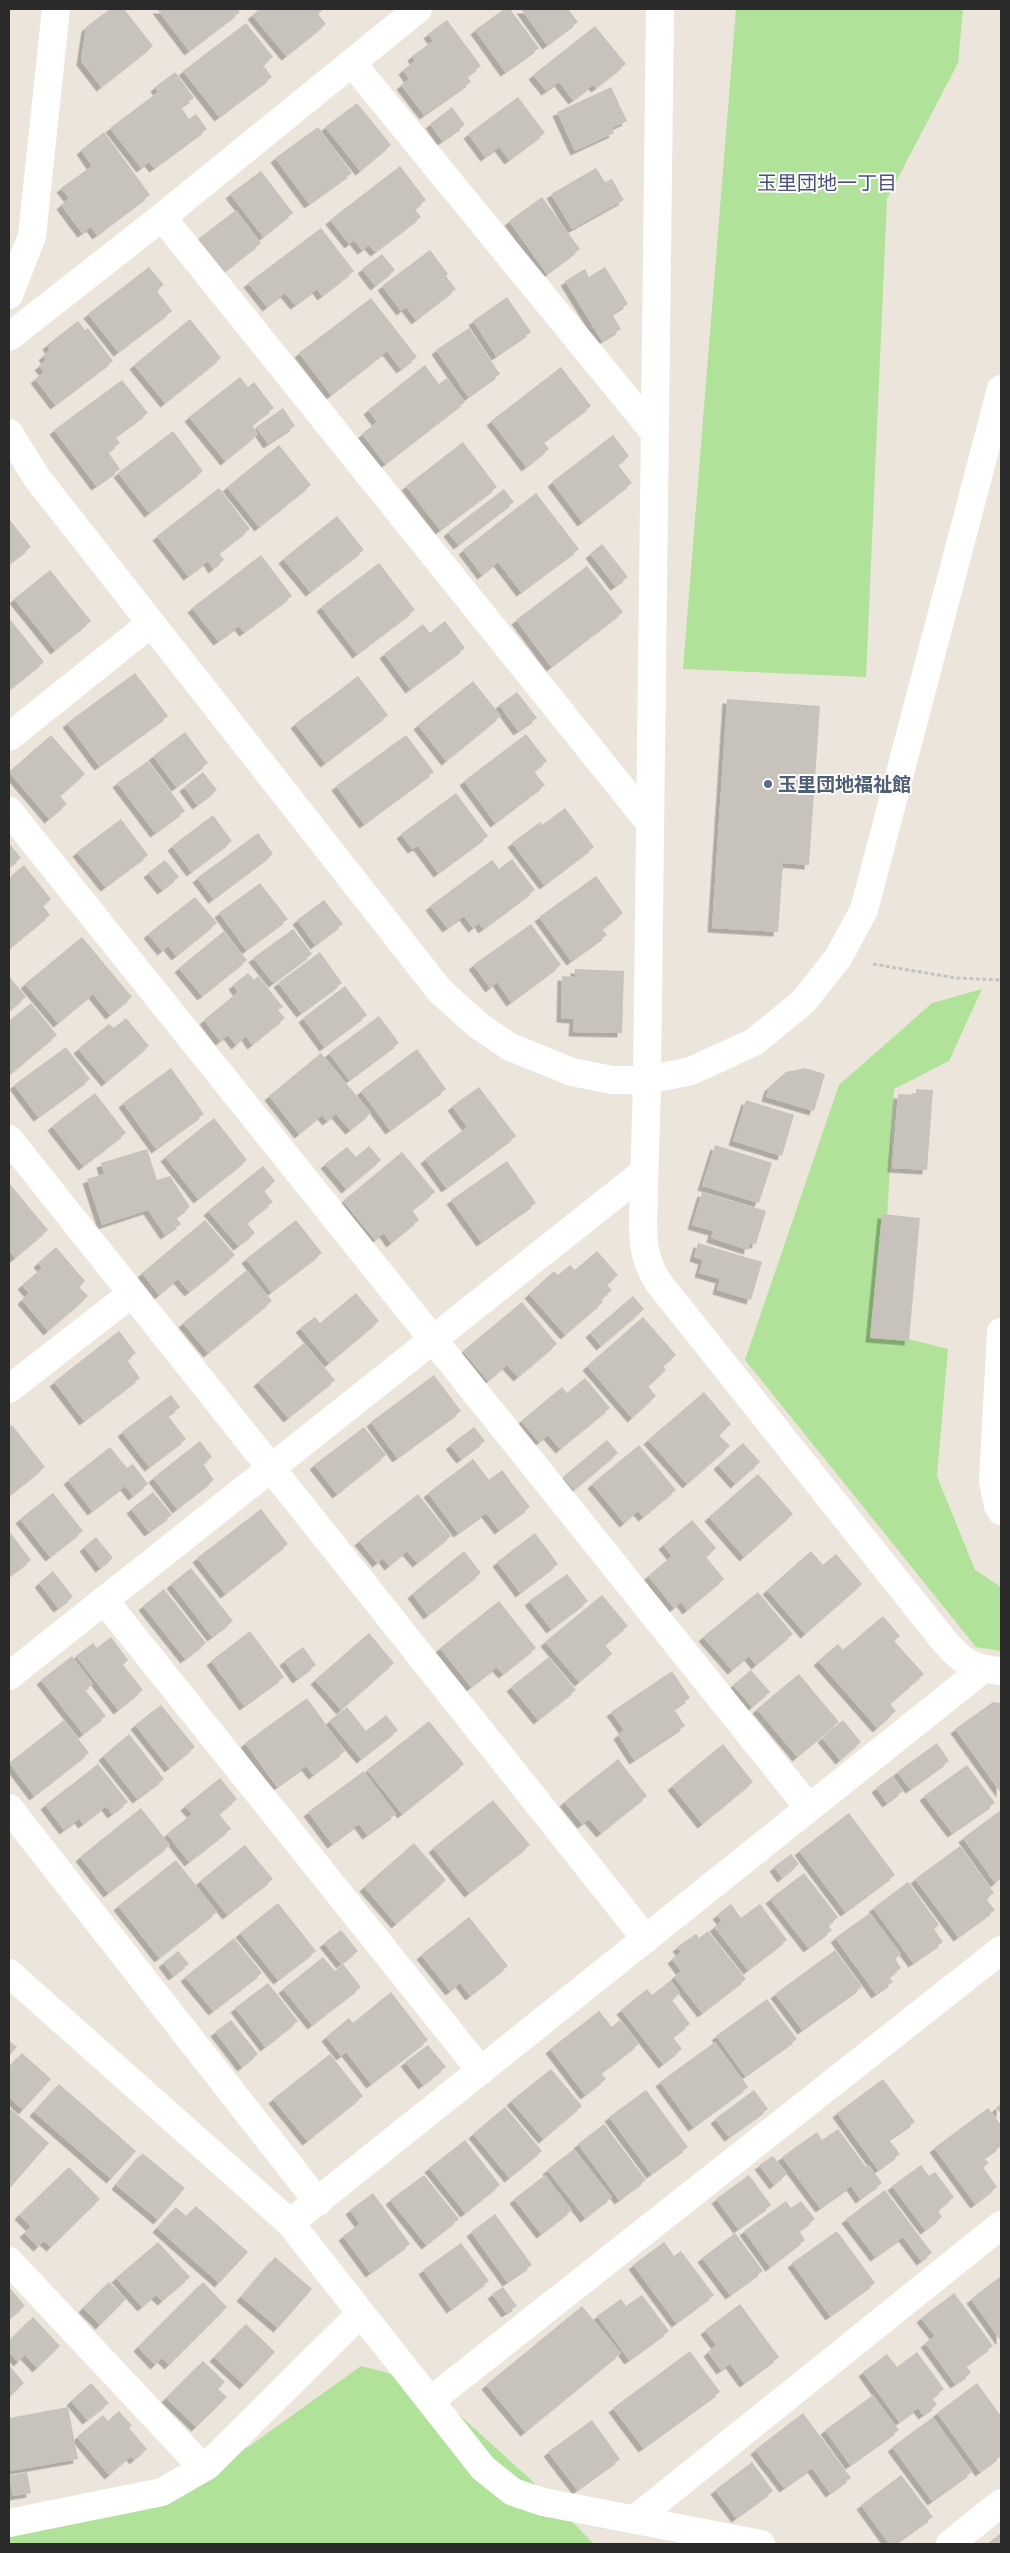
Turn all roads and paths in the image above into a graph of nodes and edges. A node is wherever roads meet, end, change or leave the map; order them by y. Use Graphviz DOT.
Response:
graph roads {
  1 [pos="418,9"];
  2 [pos="660,9"];
  3 [pos="60,13"];
  4 [pos="352,63"];
  5 [pos="162,217"];
  6 [pos="9,295"];
  7 [pos="9,337"];
  8 [pos="1001,389"];
  9 [pos="654,432"];
  10 [pos="9,433"];
  11 [pos="150,624"];
  12 [pos="9,737"];
  13 [pos="9,811"];
  14 [pos="649,822"];
  15 [pos="838,958"];
  16 [pos="1001,980"];
  17 [pos="647,1080"];
  18 [pos="9,1139"];
  19 [pos="644,1172"];
  20 [pos="131,1294"];
  21 [pos="1001,1332"];
  22 [pos="434,1340"];
  23 [pos="9,1389"];
  24 [pos="270,1469"];
  25 [pos="1001,1511"];
  26 [pos="104,1600"];
  27 [pos="992,1670"];
  28 [pos="9,1676"];
  29 [pos="9,1808"];
  30 [pos="809,1808"];
  31 [pos="646,1939"];
  32 [pos="1001,1950"];
  33 [pos="9,1973"];
  34 [pos="481,2071"];
  35 [pos="318,2202"];
  36 [pos="290,2223"];
  37 [pos="1001,2225"];
  38 [pos="9,2261"];
  39 [pos="361,2313"];
  40 [pos="430,2401"];
  41 [pos="203,2468"];
  42 [pos="1001,2503"];
  43 [pos="634,2520"];
  44 [pos="9,2523"];
  45 [pos="761,2544"];
  46 [pos="950,2544"];
  1 -- 4 [label="street"];
  2 -- 9 [label="street"];
  3 -- 6 [label="street"];
  4 -- 5 [label="street"];
  4 -- 9 [label="street"];
  5 -- 7 [label="street"];
  5 -- 14 [label="street"];
  8 -- 15 [label="street"];
  9 -- 14 [label="street"];
  10 -- 11 [label="street"];
  11 -- 12 [label="street"];
  11 -- 17 [label="street"];
  13 -- 22 [label="street"];
  14 -- 17 [label="street"];
  15 -- 16 [label="path"];
  15 -- 17 [label="street"];
  17 -- 19 [label="street"];
  18 -- 20 [label="street"];
  19 -- 22 [label="street"];
  19 -- 27 [label="street"];
  20 -- 23 [label="street"];
  20 -- 24 [label="street"];
  21 -- 25 [label="street"];
  22 -- 24 [label="street"];
  22 -- 30 [label="street"];
  24 -- 26 [label="street"];
  24 -- 31 [label="street"];
  26 -- 28 [label="street"];
  26 -- 34 [label="street"];
  27 -- 30 [label="street"];
  29 -- 35 [label="street"];
  30 -- 31 [label="street"];
  31 -- 34 [label="street"];
  32 -- 40 [label="street"];
  33 -- 36 [label="street"];
  34 -- 35 [label="street"];
  35 -- 36 [label="street"];
  36 -- 39 [label="street"];
  37 -- 43 [label="street"];
  38 -- 41 [label="street"];
  39 -- 40 [label="street"];
  39 -- 41 [label="street"];
  40 -- 43 [label="street"];
  41 -- 44 [label="street"];
  42 -- 46 [label="street"];
  43 -- 45 [label="street"];
}
